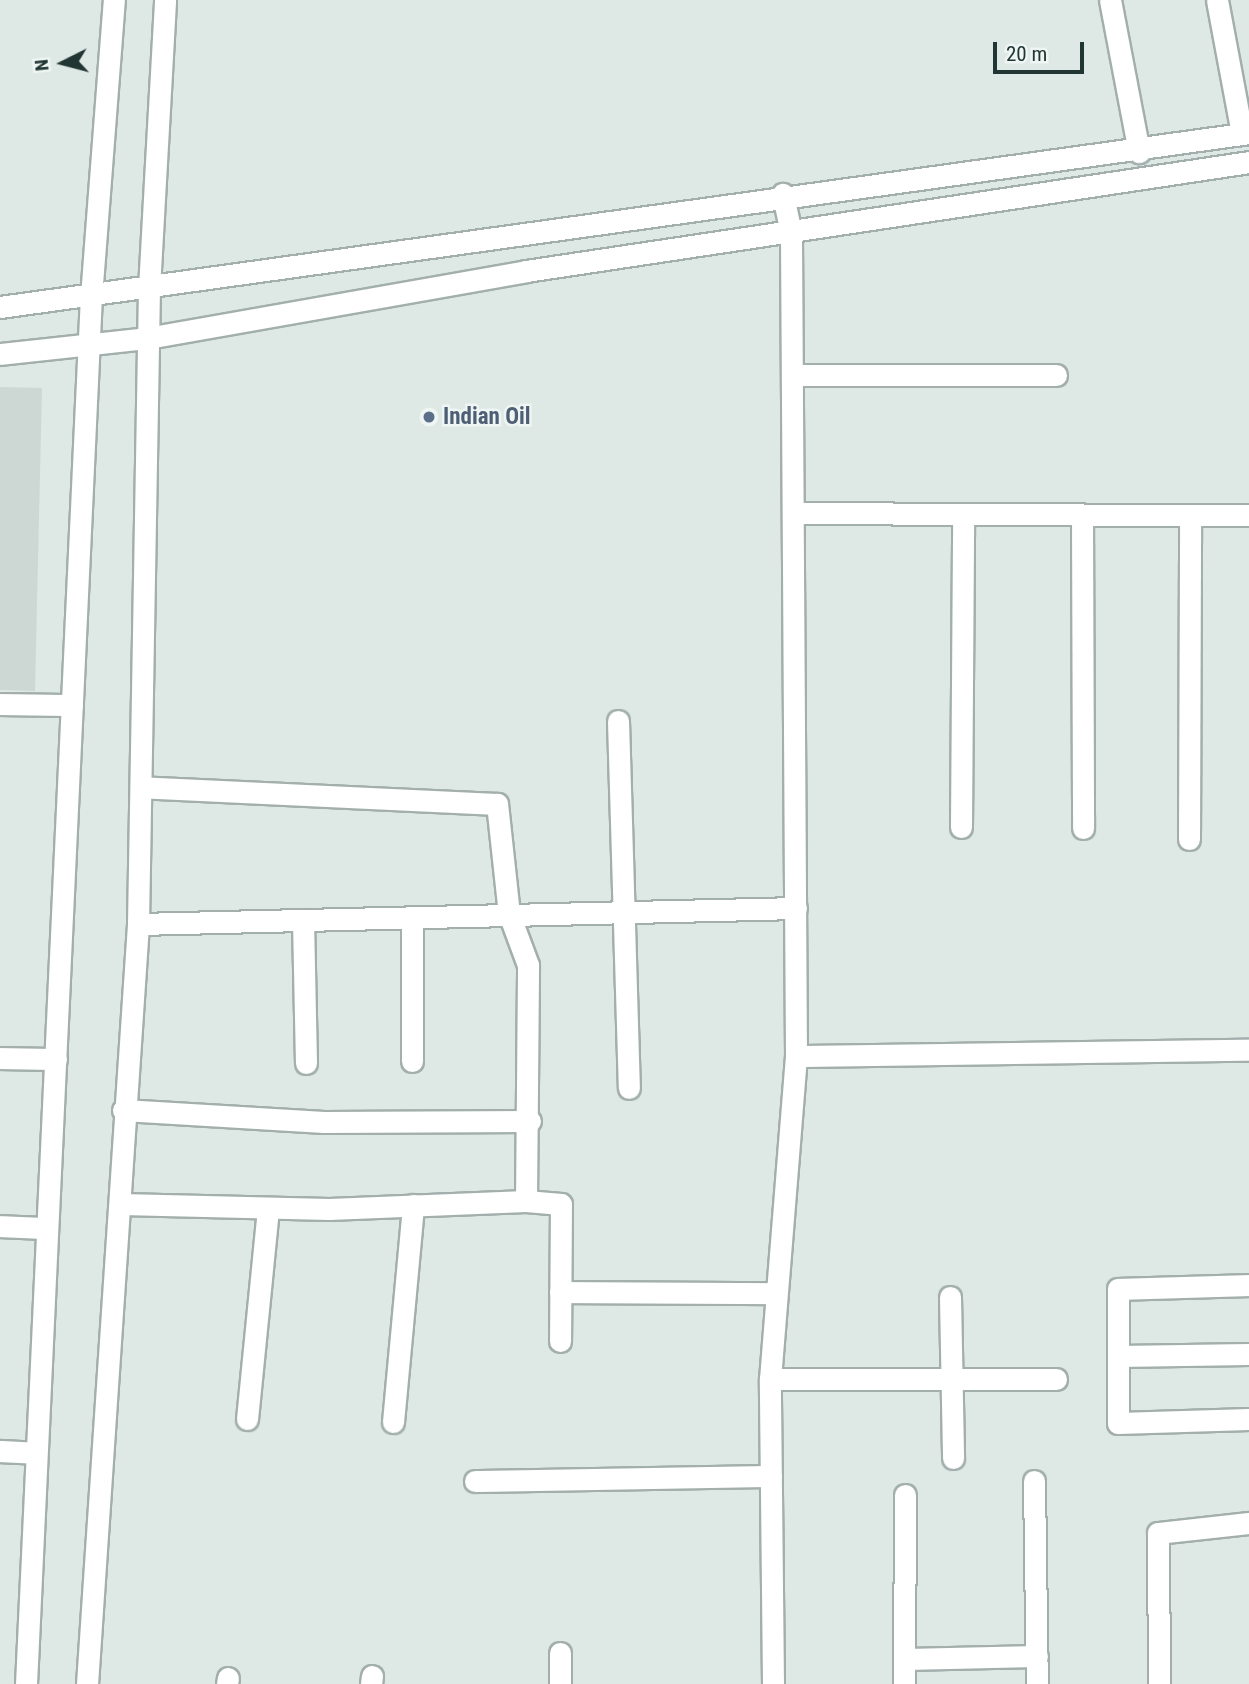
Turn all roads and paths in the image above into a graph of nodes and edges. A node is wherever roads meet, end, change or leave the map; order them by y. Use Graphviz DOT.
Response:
graph roads {
  1 [pos="114,0"];
  2 [pos="165,0"];
  3 [pos="1110,0"];
  4 [pos="1217,0"];
  5 [pos="1246,134"];
  6 [pos="1139,152"];
  7 [pos="1249,162"];
  8 [pos="783,194"];
  9 [pos="791,233"];
  10 [pos="149,288"];
  11 [pos="91,297"];
  12 [pos="0,307"];
  13 [pos="147,338"];
  14 [pos="89,344"];
  15 [pos="0,354"];
  16 [pos="793,375"];
  17 [pos="1056,375"];
  18 [pos="795,513"];
  19 [pos="963,515"];
  20 [pos="1082,515"];
  21 [pos="1190,515"];
  22 [pos="1249,515"];
  23 [pos="0,704"];
  24 [pos="72,705"];
  25 [pos="618,721"];
  26 [pos="141,787"];
  27 [pos="961,827"];
  28 [pos="1083,828"];
  29 [pos="1189,839"];
  30 [pos="796,908"];
  31 [pos="626,912"];
  32 [pos="509,914"];
  33 [pos="412,917"];
  34 [pos="303,920"];
  35 [pos="138,924"];
  36 [pos="1249,1050"];
  37 [pos="796,1056"];
  38 [pos="0,1058"];
  39 [pos="56,1059"];
  40 [pos="412,1061"];
  41 [pos="306,1063"];
  42 [pos="629,1088"];
  43 [pos="123,1110"];
  44 [pos="530,1121"];
  45 [pos="526,1201"];
  46 [pos="121,1204"];
  47 [pos="413,1206"];
  48 [pos="268,1208"];
  49 [pos="0,1226"];
  50 [pos="44,1228"];
  51 [pos="1249,1285"];
  52 [pos="560,1292"];
  53 [pos="776,1293"];
  54 [pos="950,1297"];
  55 [pos="560,1341"];
  56 [pos="1249,1354"];
  57 [pos="1118,1356"];
  58 [pos="770,1379"];
  59 [pos="949,1379"];
  60 [pos="1056,1379"];
  61 [pos="247,1419"];
  62 [pos="1249,1419"];
  63 [pos="393,1422"];
  64 [pos="0,1451"];
  65 [pos="34,1453"];
  66 [pos="953,1458"];
  67 [pos="771,1476"];
  68 [pos="475,1480"];
  69 [pos="1034,1481"];
  70 [pos="905,1495"];
  71 [pos="1249,1523"];
  72 [pos="560,1653"];
  73 [pos="1037,1656"];
  74 [pos="905,1659"];
  75 [pos="26,1684"];
  76 [pos="87,1684"];
  77 [pos="560,1684"];
  78 [pos="774,1684"];
  79 [pos="904,1684"];
  80 [pos="1037,1684"];
  81 [pos="1159,1684"];
  1 -- 11 [label="street"];
  2 -- 10 [label="street"];
  3 -- 6 [label="street"];
  4 -- 5 [label="street"];
  5 -- 6 [label="street"];
  6 -- 8 [label="street"];
  7 -- 9 [label="street"];
  8 -- 9 [label="street"];
  8 -- 10 [label="street"];
  9 -- 13 [label="street"];
  9 -- 16 [label="street"];
  10 -- 11 [label="street"];
  10 -- 13 [label="street"];
  11 -- 12 [label="street"];
  11 -- 14 [label="street"];
  13 -- 14 [label="street"];
  13 -- 26 [label="street"];
  14 -- 15 [label="street"];
  14 -- 24 [label="street"];
  16 -- 17 [label="street"];
  16 -- 18 [label="street"];
  18 -- 19 [label="street"];
  18 -- 30 [label="street"];
  19 -- 20 [label="street"];
  19 -- 27 [label="street"];
  20 -- 21 [label="street"];
  20 -- 28 [label="street"];
  21 -- 22 [label="street"];
  21 -- 29 [label="street"];
  23 -- 24 [label="street"];
  24 -- 39 [label="street"];
  25 -- 31 [label="street"];
  26 -- 32 [label="street"];
  26 -- 35 [label="street"];
  30 -- 31 [label="street"];
  30 -- 37 [label="street"];
  31 -- 32 [label="street"];
  31 -- 42 [label="street"];
  32 -- 33 [label="street"];
  32 -- 44 [label="street"];
  33 -- 34 [label="street"];
  33 -- 40 [label="street"];
  34 -- 35 [label="street"];
  34 -- 41 [label="street"];
  35 -- 43 [label="street"];
  36 -- 37 [label="street"];
  37 -- 53 [label="street"];
  38 -- 39 [label="street"];
  39 -- 50 [label="street"];
  43 -- 44 [label="street"];
  43 -- 46 [label="street"];
  44 -- 45 [label="street"];
  45 -- 47 [label="street"];
  45 -- 52 [label="street"];
  46 -- 48 [label="street"];
  46 -- 76 [label="street"];
  47 -- 48 [label="street"];
  47 -- 63 [label="street"];
  48 -- 61 [label="street"];
  49 -- 50 [label="street"];
  50 -- 65 [label="street"];
  51 -- 57 [label="street"];
  52 -- 53 [label="street"];
  52 -- 55 [label="street"];
  53 -- 58 [label="street"];
  54 -- 59 [label="street"];
  56 -- 57 [label="street"];
  57 -- 62 [label="street"];
  58 -- 59 [label="street"];
  58 -- 67 [label="street"];
  59 -- 60 [label="street"];
  59 -- 66 [label="street"];
  64 -- 65 [label="street"];
  65 -- 75 [label="street"];
  67 -- 68 [label="street"];
  67 -- 78 [label="street"];
  69 -- 73 [label="street"];
  70 -- 74 [label="street"];
  71 -- 81 [label="street"];
  72 -- 77 [label="street"];
  73 -- 74 [label="street"];
  73 -- 80 [label="street"];
  74 -- 79 [label="street"];
}
